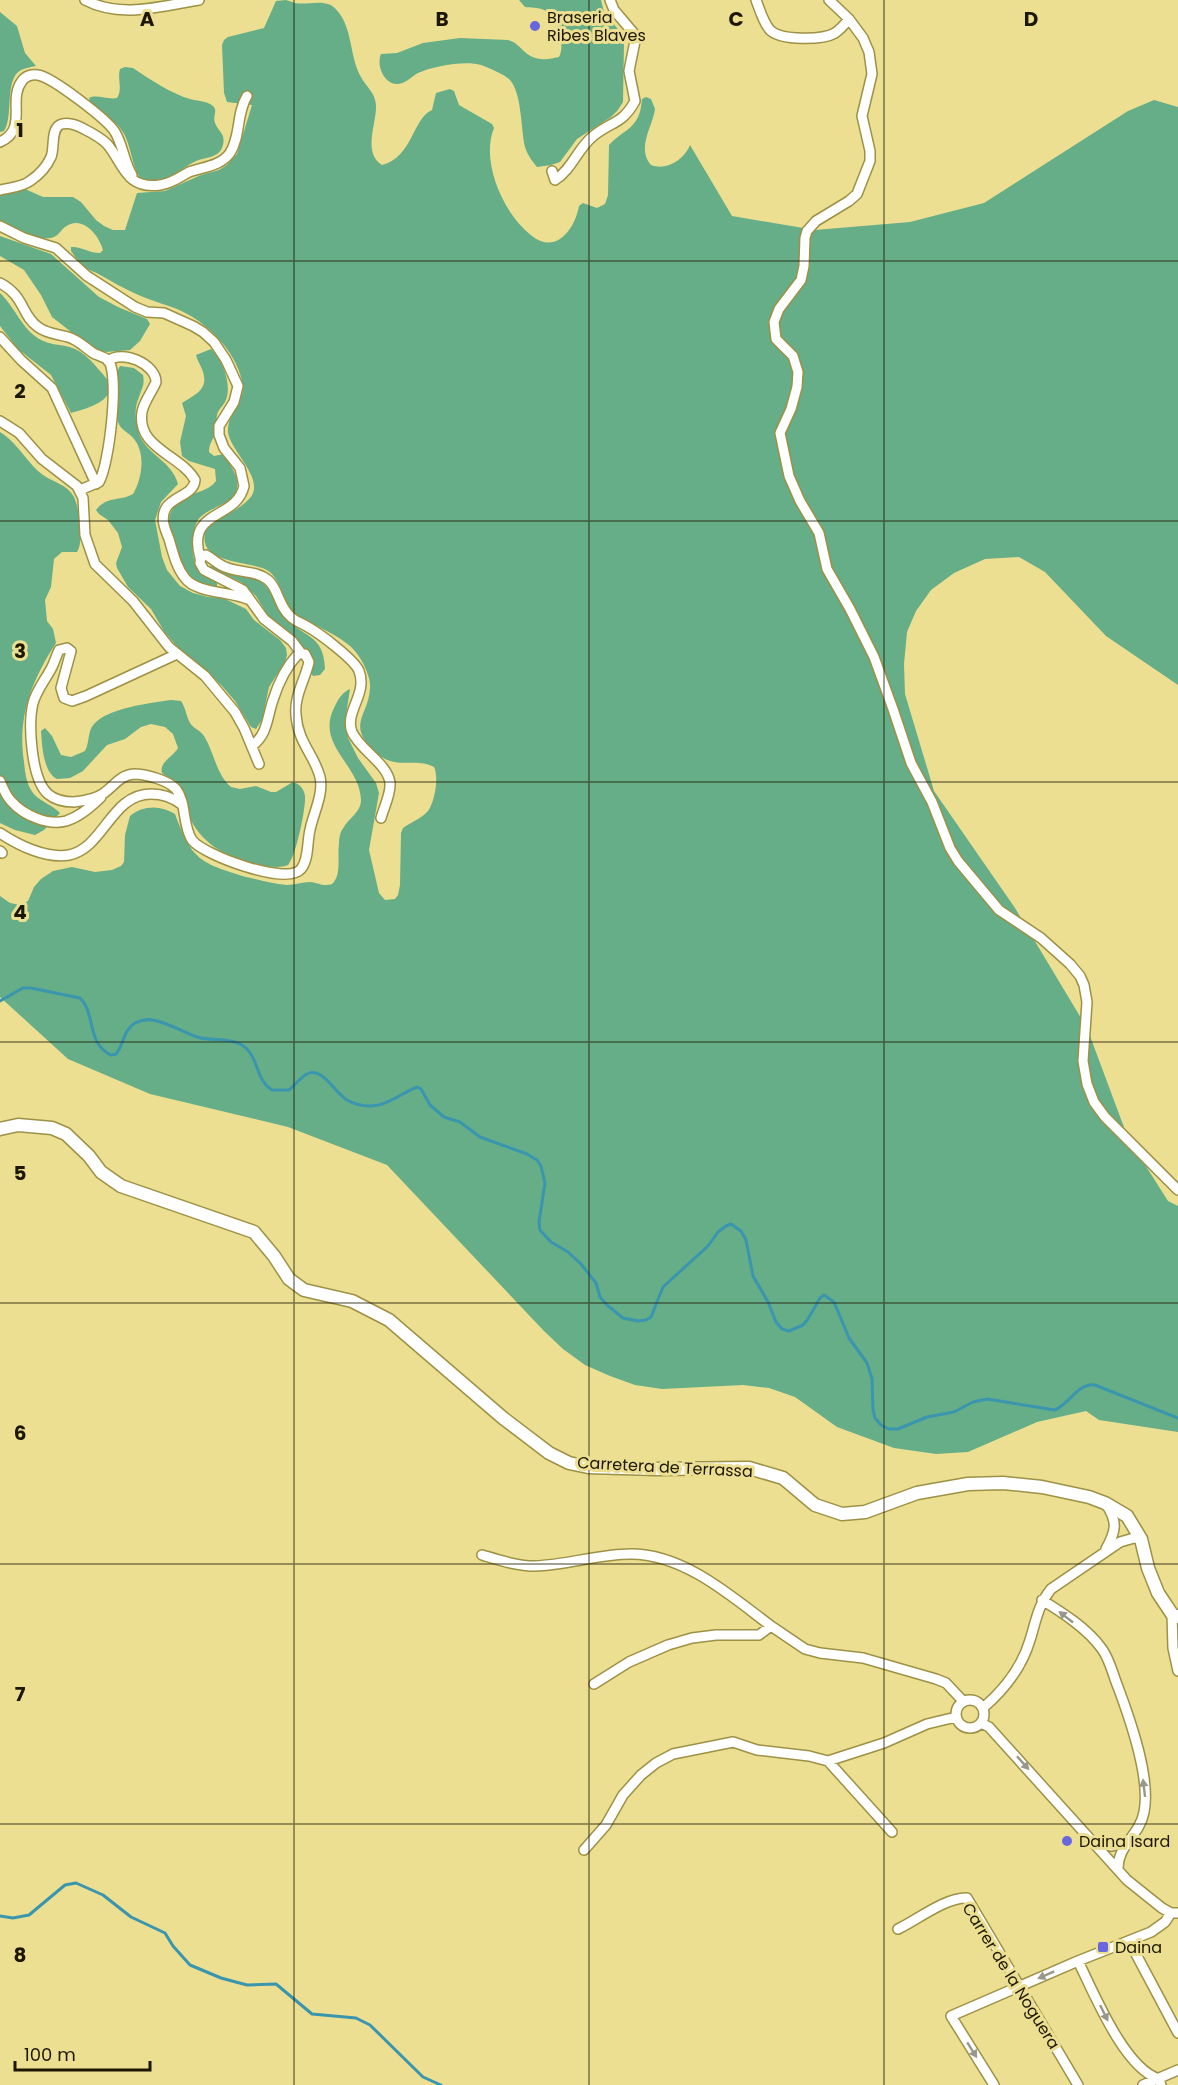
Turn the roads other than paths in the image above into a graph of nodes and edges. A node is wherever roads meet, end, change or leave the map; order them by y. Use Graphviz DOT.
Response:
graph roads {
  1 [pos="85,0"];
  2 [pos="199,0"];
  3 [pos="610,0"];
  4 [pos="756,0"];
  5 [pos="830,0"];
  6 [pos="849,19"];
  7 [pos="247,96"];
  8 [pos="0,142"];
  9 [pos="552,171"];
  10 [pos="135,180"];
  11 [pos="0,190"];
  12 [pos="0,226"];
  13 [pos="0,283"];
  14 [pos="0,337"];
  15 [pos="108,361"];
  16 [pos="0,421"];
  17 [pos="96,484"];
  18 [pos="80,490"];
  19 [pos="200,558"];
  20 [pos="252,601"];
  21 [pos="301,653"];
  22 [pos="177,654"];
  23 [pos="252,746"];
  24 [pos="259,764"];
  25 [pos="0,781"];
  26 [pos="104,793"];
  27 [pos="181,804"];
  28 [pos="381,818"];
  29 [pos="0,833"];
  30 [pos="0,1129"];
  31 [pos="1178,1190"];
  32 [pos="1105,1503"];
  33 [pos="1141,1539"];
  34 [pos="1105,1551"];
  35 [pos="482,1555"];
  36 [pos="1042,1600"];
  37 [pos="1175,1616"];
  38 [pos="771,1626"];
  39 [pos="1178,1671"];
  40 [pos="594,1684"];
  41 [pos="963,1701"];
  42 [pos="983,1708"];
  43 [pos="956,1717"];
  44 [pos="981,1723"];
  45 [pos="828,1761"];
  46 [pos="892,1832"];
  47 [pos="1128,1842"];
  48 [pos="1096,1844"];
  49 [pos="584,1850"];
  50 [pos="1118,1868"];
  51 [pos="1174,1913"];
  52 [pos="897,1929"];
  53 [pos="1129,1941"];
  54 [pos="1078,1961"];
  55 [pos="1019,1987"];
  56 [pos="1178,2033"];
  57 [pos="1178,2070"];
  58 [pos="1160,2082"];
  59 [pos="994,2085"];
  60 [pos="1078,2085"];
  61 [pos="1143,2085"];
  1 -- 2 [label="street"];
  3 -- 9 [label="street"];
  4 -- 6 [label="street"];
  5 -- 6 [label="street"];
  6 -- 31 [label="street"];
  7 -- 10 [label="street"];
  8 -- 10 [label="street"];
  10 -- 11 [label="street"];
  12 -- 19 [label="street"];
  13 -- 15 [label="street"];
  14 -- 17 [label="street"];
  15 -- 17 [label="street"];
  15 -- 20 [label="street"];
  16 -- 18 [label="street"];
  17 -- 18 [label="street"];
  18 -- 22 [label="street"];
  19 -- 20 [label="street"];
  19 -- 28 [label="street"];
  20 -- 21 [label="street"];
  21 -- 23 [label="street"];
  21 -- 27 [label="street"];
  22 -- 23 [label="street"];
  22 -- 26 [label="street"];
  23 -- 24 [label="street"];
  25 -- 26 [label="street"];
  26 -- 27 [label="street"];
  27 -- 29 [label="street"];
  30 -- 32 [label="street, Carretera de Terrassa"];
  32 -- 33 [label="street, Carretera de Terrassa"];
  32 -- 34 [label="street"];
  33 -- 34 [label="street"];
  33 -- 37 [label="street, Carretera de Terrassa"];
  34 -- 36 [label="street"];
  35 -- 38 [label="street"];
  36 -- 42 [label="street"];
  47 -- 36 [label="street, one-way"];
  37 -- 39 [label="street"];
  38 -- 40 [label="street"];
  38 -- 41 [label="street"];
  41 -- 42 [label="street"];
  41 -- 43 [label="street"];
  42 -- 44 [label="street"];
  43 -- 44 [label="street"];
  43 -- 45 [label="street"];
  44 -- 48 [label="street, one-way"];
  45 -- 46 [label="street"];
  45 -- 49 [label="street"];
  47 -- 48 [label="street"];
  47 -- 50 [label="street"];
  48 -- 50 [label="street"];
  50 -- 51 [label="street"];
  51 -- 53 [label="street"];
  52 -- 55 [label="street, Carrer de la Noguera"];
  53 -- 54 [label="street"];
  53 -- 56 [label="street"];
  54 -- 55 [label="street, one-way"];
  54 -- 58 [label="street, one-way"];
  55 -- 59 [label="street, one-way"];
  55 -- 60 [label="street, Carrer de la Noguera"];
  57 -- 58 [label="street"];
  58 -- 61 [label="street"];
}
